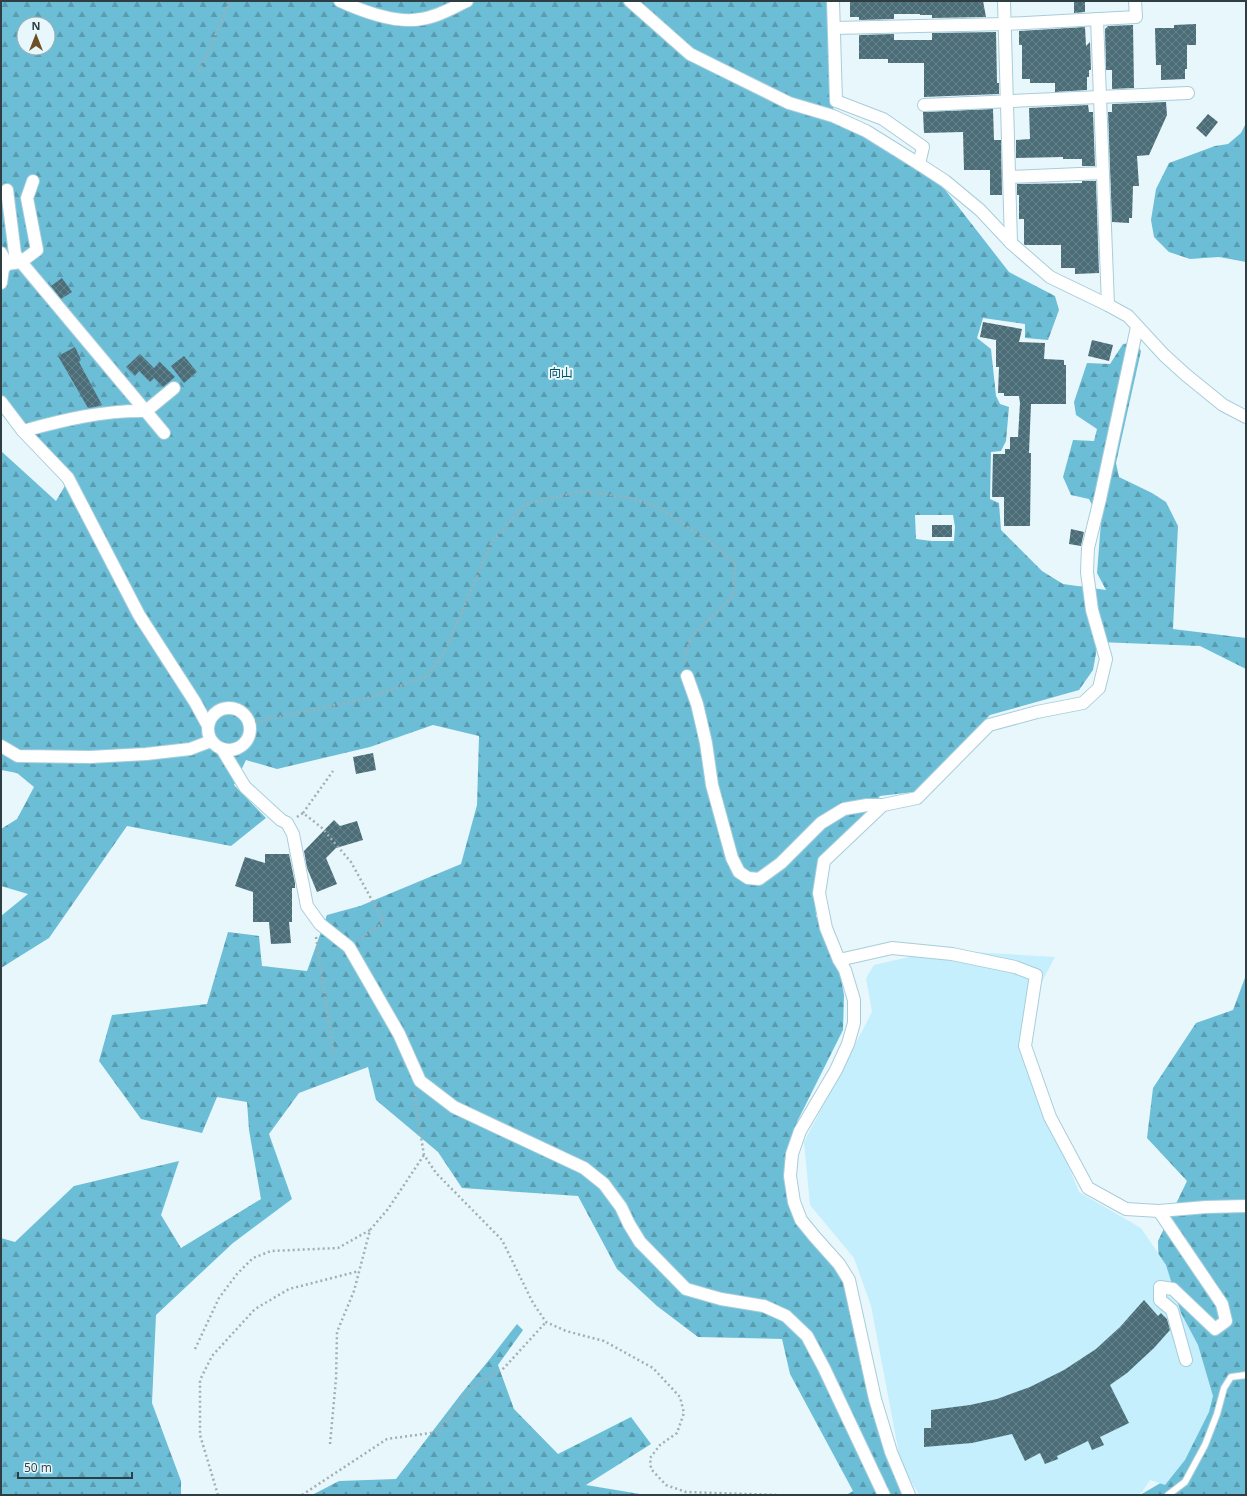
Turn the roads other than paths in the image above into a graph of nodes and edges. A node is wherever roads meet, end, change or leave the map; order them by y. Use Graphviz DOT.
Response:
graph roads {
  1 [pos="340,1"];
  2 [pos="467,1"];
  3 [pos="630,1"];
  4 [pos="833,1"];
  5 [pos="1004,1"];
  6 [pos="1135,1"];
  7 [pos="1097,19"];
  8 [pos="1005,24"];
  9 [pos="834,28"];
  10 [pos="1188,93"];
  11 [pos="1100,97"];
  12 [pos="1007,102"];
  13 [pos="924,105"];
  14 [pos="919,164"];
  15 [pos="1103,173"];
  16 [pos="1009,177"];
  17 [pos="33,181"];
  18 [pos="7,190"];
  19 [pos="1011,243"];
  20 [pos="1,253"];
  21 [pos="21,262"];
  22 [pos="7,264"];
  23 [pos="1,283"];
  24 [pos="1108,305"];
  25 [pos="1137,327"];
  26 [pos="174,388"];
  27 [pos="1,402"];
  28 [pos="146,411"];
  29 [pos="1246,417"];
  30 [pos="23,431"];
  31 [pos="164,433"];
  32 [pos="687,676"];
  33 [pos="208,726"];
  34 [pos="211,741"];
  35 [pos="1,746"];
  36 [pos="222,749"];
  37 [pos="883,804"];
  38 [pos="839,960"];
  39 [pos="1246,1206"];
  40 [pos="1159,1211"];
  41 [pos="1186,1360"];
  42 [pos="1246,1375"];
  43 [pos="884,1495"];
  44 [pos="909,1495"];
  45 [pos="1168,1495"];
  1 -- 2 [label="street"];
  3 -- 14 [label="street"];
  4 -- 9 [label="street"];
  5 -- 8 [label="street"];
  6 -- 7 [label="street"];
  7 -- 8 [label="street"];
  7 -- 11 [label="street"];
  8 -- 9 [label="street"];
  8 -- 12 [label="street"];
  9 -- 14 [label="street"];
  10 -- 11 [label="street"];
  11 -- 12 [label="street"];
  11 -- 15 [label="street"];
  12 -- 13 [label="street"];
  12 -- 16 [label="street"];
  14 -- 19 [label="street"];
  15 -- 16 [label="street"];
  15 -- 24 [label="street"];
  16 -- 19 [label="street"];
  17 -- 21 [label="street"];
  18 -- 21 [label="street"];
  19 -- 24 [label="street"];
  20 -- 22 [label="street"];
  21 -- 22 [label="street"];
  21 -- 28 [label="street"];
  22 -- 23 [label="street"];
  24 -- 25 [label="street"];
  25 -- 29 [label="street"];
  25 -- 37 [label="street"];
  26 -- 28 [label="street"];
  27 -- 30 [label="street"];
  28 -- 30 [label="street"];
  28 -- 31 [label="street"];
  30 -- 33 [label="street"];
  32 -- 37 [label="street"];
  33 -- 34 [label="street"];
  33 -- 36 [label="street"];
  34 -- 35 [label="street"];
  34 -- 36 [label="street"];
  36 -- 43 [label="street"];
  37 -- 38 [label="street"];
  38 -- 40 [label="street"];
  38 -- 44 [label="street"];
  39 -- 40 [label="street"];
  40 -- 41 [label="street"];
  42 -- 45 [label="lane"];
}
